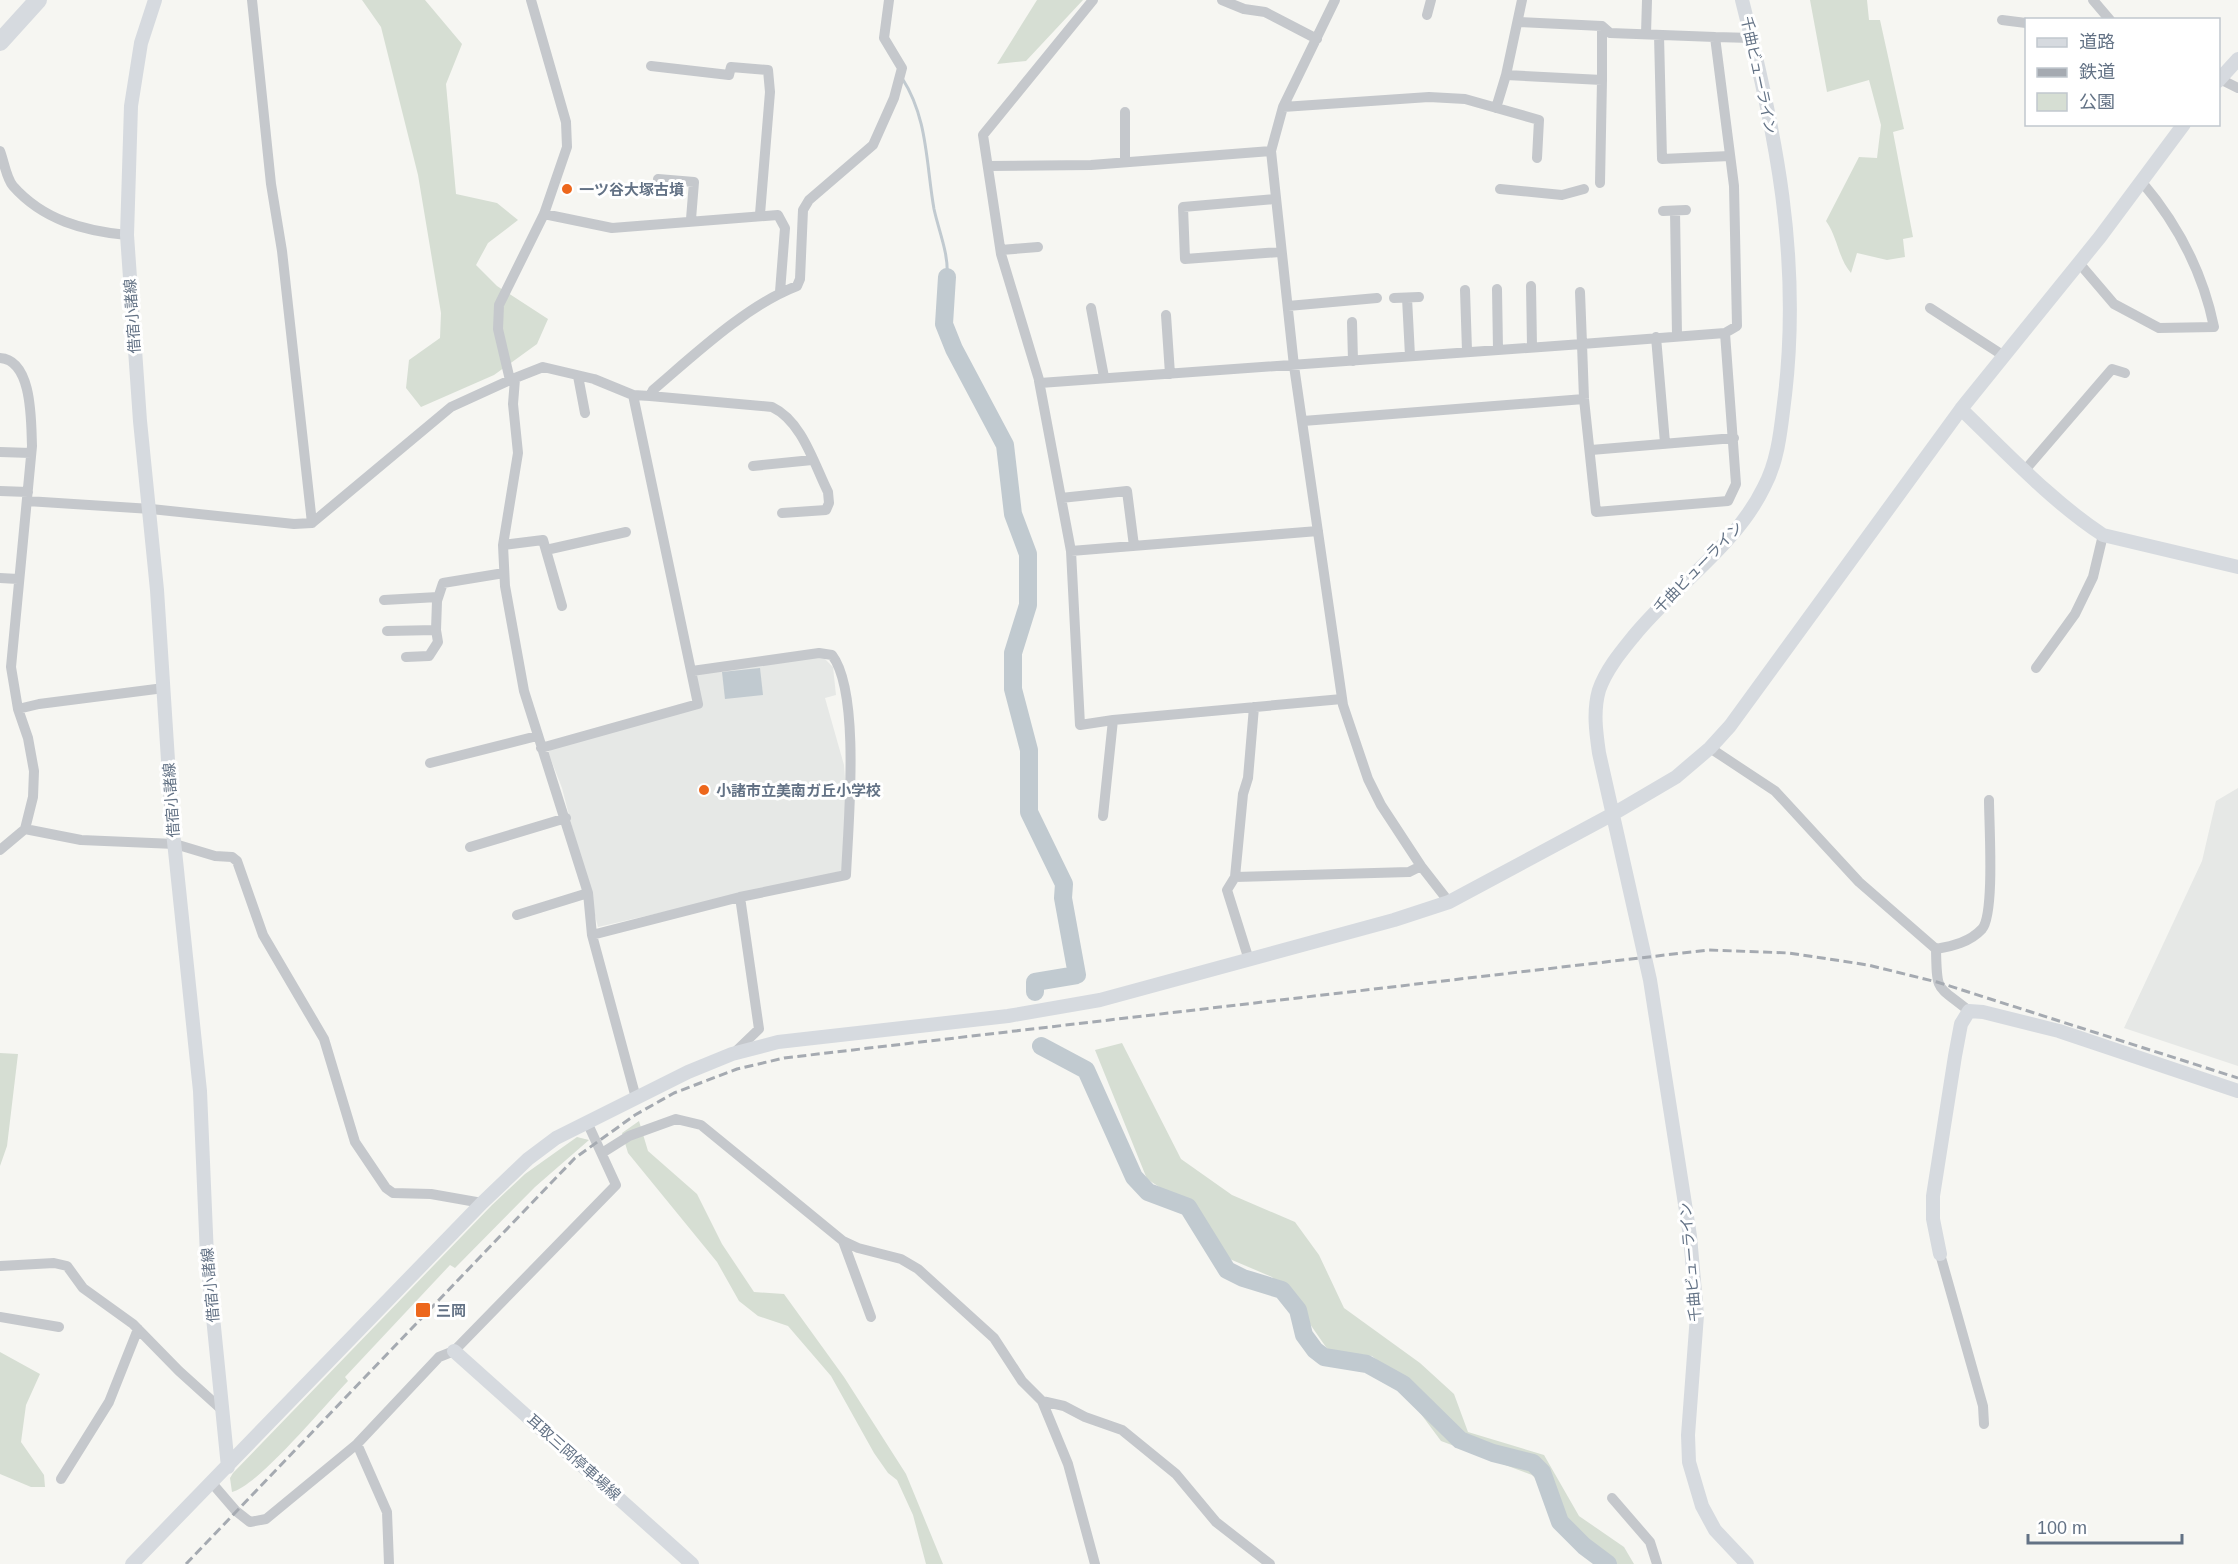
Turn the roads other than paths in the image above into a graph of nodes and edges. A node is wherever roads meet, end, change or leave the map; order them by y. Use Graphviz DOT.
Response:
graph roads {
  1 [pos="24,0"];
  2 [pos="38,0"];
  3 [pos="154,0"];
  4 [pos="252,0"];
  5 [pos="531,0"];
  6 [pos="889,0"];
  7 [pos="1093,0"];
  8 [pos="1222,0"];
  9 [pos="1335,0"];
  10 [pos="1431,0"];
  11 [pos="1521,0"];
  12 [pos="1647,0"];
  13 [pos="1742,0"];
  14 [pos="2093,0"];
  15 [pos="1427,15"];
  16 [pos="2108,18"];
  17 [pos="2002,20"];
  18 [pos="1519,22"];
  19 [pos="2025,23"];
  20 [pos="1602,27"];
  21 [pos="0,29"];
  22 [pos="1646,34"];
  23 [pos="1659,34"];
  24 [pos="1715,36"];
  25 [pos="1317,39"];
  26 [pos="1752,39"];
  27 [pos="0,42"];
  28 [pos="2238,59"];
  29 [pos="651,66"];
  30 [pos="1506,75"];
  31 [pos="2220,78"];
  32 [pos="2220,79"];
  33 [pos="1602,80"];
  34 [pos="2238,88"];
  35 [pos="1283,107"];
  36 [pos="1496,108"];
  37 [pos="1125,112"];
  38 [pos="2182,126"];
  39 [pos="0,151"];
  40 [pos="1271,152"];
  41 [pos="1730,156"];
  42 [pos="1537,158"];
  43 [pos="1125,162"];
  44 [pos="988,166"];
  45 [pos="658,178"];
  46 [pos="2141,181"];
  47 [pos="1600,183"];
  48 [pos="12,185"];
  49 [pos="0,188"];
  50 [pos="1500,189"];
  51 [pos="1584,189"];
  52 [pos="1274,199"];
  53 [pos="1663,211"];
  54 [pos="544,214"];
  55 [pos="760,214"];
  56 [pos="691,219"];
  57 [pos="127,235"];
  58 [pos="1038,247"];
  59 [pos="1001,250"];
  60 [pos="1280,252"];
  61 [pos="2079,263"];
  62 [pos="1531,286"];
  63 [pos="1497,289"];
  64 [pos="1465,290"];
  65 [pos="780,292"];
  66 [pos="1580,292"];
  67 [pos="1419,297"];
  68 [pos="1377,298"];
  69 [pos="1394,298"];
  70 [pos="1407,298"];
  71 [pos="1288,306"];
  72 [pos="1090,308"];
  73 [pos="1930,308"];
  74 [pos="1166,315"];
  75 [pos="1352,322"];
  76 [pos="1725,333"];
  77 [pos="1677,335"];
  78 [pos="1656,337"];
  79 [pos="1582,344"];
  80 [pos="1532,347"];
  81 [pos="1498,350"];
  82 [pos="1467,351"];
  83 [pos="1410,356"];
  84 [pos="2004,356"];
  85 [pos="0,358"];
  86 [pos="1353,361"];
  87 [pos="1294,366"];
  88 [pos="2125,373"];
  89 [pos="1170,374"];
  90 [pos="578,376"];
  91 [pos="1104,377"];
  92 [pos="512,379"];
  93 [pos="1039,381"];
  94 [pos="633,395"];
  95 [pos="650,396"];
  96 [pos="1584,399"];
  97 [pos="1961,409"];
  98 [pos="585,413"];
  99 [pos="1303,421"];
  100 [pos="1734,438"];
  101 [pos="1665,443"];
  102 [pos="1591,450"];
  103 [pos="0,452"];
  104 [pos="31,453"];
  105 [pos="812,460"];
  106 [pos="753,466"];
  107 [pos="2025,470"];
  108 [pos="0,491"];
  109 [pos="28,496"];
  110 [pos="1061,498"];
  111 [pos="151,510"];
  112 [pos="782,513"];
  113 [pos="312,523"];
  114 [pos="1318,531"];
  115 [pos="626,532"];
  116 [pos="2103,535"];
  117 [pos="503,545"];
  118 [pos="1134,546"];
  119 [pos="546,550"];
  120 [pos="1071,551"];
  121 [pos="2238,567"];
  122 [pos="504,573"];
  123 [pos="0,578"];
  124 [pos="18,579"];
  125 [pos="438,597"];
  126 [pos="384,600"];
  127 [pos="562,606"];
  128 [pos="436,630"];
  129 [pos="387,631"];
  130 [pos="406,657"];
  131 [pos="6,666"];
  132 [pos="2036,668"];
  133 [pos="692,671"];
  134 [pos="164,688"];
  135 [pos="1342,699"];
  136 [pos="1254,707"];
  137 [pos="18,709"];
  138 [pos="1113,720"];
  139 [pos="537,736"];
  140 [pos="541,748"];
  141 [pos="1710,748"];
  142 [pos="430,763"];
  143 [pos="1989,800"];
  144 [pos="1613,814"];
  145 [pos="1103,816"];
  146 [pos="566,818"];
  147 [pos="25,829"];
  148 [pos="175,844"];
  149 [pos="470,847"];
  150 [pos="0,850"];
  151 [pos="1421,866"];
  152 [pos="1235,877"];
  153 [pos="588,893"];
  154 [pos="740,897"];
  155 [pos="1449,902"];
  156 [pos="517,915"];
  157 [pos="592,935"];
  158 [pos="1936,949"];
  159 [pos="1249,960"];
  160 [pos="1969,1011"];
  161 [pos="732,1054"];
  162 [pos="2238,1091"];
  163 [pos="636,1098"];
  164 [pos="587,1122"];
  165 [pos="602,1154"];
  166 [pos="482,1203"];
  167 [pos="843,1241"];
  168 [pos="1940,1254"];
  169 [pos="0,1266"];
  170 [pos="0,1317"];
  171 [pos="871,1317"];
  172 [pos="59,1327"];
  173 [pos="138,1329"];
  174 [pos="454,1351"];
  175 [pos="1042,1401"];
  176 [pos="220,1408"];
  177 [pos="1984,1424"];
  178 [pos="357,1444"];
  179 [pos="228,1467"];
  180 [pos="61,1479"];
  181 [pos="211,1482"];
  182 [pos="1612,1498"];
  183 [pos="132,1564"];
  184 [pos="389,1564"];
  185 [pos="692,1564"];
  186 [pos="1095,1564"];
  187 [pos="1270,1564"];
  188 [pos="1657,1564"];
  189 [pos="1748,1564"];
  1 -- 21 [label="highway"];
  2 -- 27 [label="highway"];
  3 -- 57 [label="street, 借宿小諸線"];
  4 -- 113 [label="street"];
  5 -- 54 [label="street"];
  6 -- 65 [label="street"];
  7 -- 44 [label="street"];
  8 -- 25 [label="street"];
  9 -- 25 [label="street"];
  10 -- 15 [label="street"];
  11 -- 18 [label="street"];
  12 -- 22 [label="street"];
  13 -- 26 [label="street, 千曲ビューライン"];
  14 -- 16 [label="street"];
  17 -- 19 [label="street"];
  18 -- 20 [label="street"];
  18 -- 30 [label="street"];
  20 -- 22 [label="street"];
  20 -- 33 [label="street"];
  22 -- 23 [label="street"];
  23 -- 24 [label="street"];
  23 -- 41 [label="street"];
  24 -- 26 [label="street"];
  24 -- 41 [label="street"];
  25 -- 35 [label="street"];
  26 -- 144 [label="street, 千曲ビューライン"];
  28 -- 31 [label="street"];
  29 -- 55 [label="street"];
  30 -- 33 [label="street"];
  30 -- 36 [label="street"];
  32 -- 34 [label="street"];
  33 -- 47 [label="street"];
  35 -- 36 [label="street"];
  35 -- 40 [label="street"];
  36 -- 42 [label="street"];
  37 -- 43 [label="street"];
  38 -- 46 [label="street"];
  39 -- 48 [label="street"];
  40 -- 43 [label="street"];
  40 -- 52 [label="street"];
  41 -- 76 [label="street"];
  43 -- 44 [label="street"];
  44 -- 59 [label="street"];
  45 -- 56 [label="street"];
  46 -- 61 [label="street"];
  46 -- 61 [label="street"];
  48 -- 49 [label="street"];
  48 -- 57 [label="street"];
  50 -- 51 [label="street"];
  52 -- 60 [label="street"];
  52 -- 60 [label="street"];
  53 -- 77 [label="street"];
  54 -- 56 [label="street"];
  54 -- 92 [label="street"];
  55 -- 56 [label="street"];
  55 -- 65 [label="street"];
  57 -- 111 [label="street, 借宿小諸線"];
  58 -- 59 [label="street"];
  59 -- 93 [label="street"];
  60 -- 71 [label="street"];
  61 -- 84 [label="street"];
  62 -- 80 [label="street"];
  63 -- 81 [label="street"];
  64 -- 82 [label="street"];
  65 -- 95 [label="street"];
  66 -- 79 [label="street"];
  67 -- 70 [label="street"];
  68 -- 71 [label="street"];
  69 -- 70 [label="street"];
  70 -- 83 [label="street"];
  71 -- 87 [label="street"];
  72 -- 91 [label="street"];
  73 -- 84 [label="street"];
  74 -- 89 [label="street"];
  75 -- 86 [label="street"];
  76 -- 77 [label="street"];
  76 -- 100 [label="street"];
  77 -- 78 [label="street"];
  78 -- 79 [label="street"];
  78 -- 101 [label="street"];
  79 -- 80 [label="street"];
  79 -- 96 [label="street"];
  80 -- 81 [label="street"];
  81 -- 82 [label="street"];
  82 -- 83 [label="street"];
  83 -- 86 [label="street"];
  84 -- 97 [label="street"];
  85 -- 104 [label="street"];
  86 -- 87 [label="street"];
  87 -- 89 [label="street"];
  87 -- 99 [label="street"];
  88 -- 107 [label="street"];
  89 -- 91 [label="street"];
  90 -- 92 [label="street"];
  90 -- 94 [label="street"];
  90 -- 98 [label="street"];
  91 -- 93 [label="street"];
  92 -- 113 [label="street"];
  92 -- 117 [label="street"];
  93 -- 110 [label="street"];
  94 -- 95 [label="street"];
  94 -- 133 [label="street"];
  95 -- 105 [label="street"];
  96 -- 99 [label="street"];
  96 -- 102 [label="street"];
  97 -- 107 [label="street"];
  97 -- 141 [label="street"];
  99 -- 114 [label="street"];
  100 -- 101 [label="street"];
  100 -- 102 [label="street"];
  101 -- 102 [label="street"];
  103 -- 104 [label="street"];
  104 -- 109 [label="street"];
  105 -- 106 [label="street"];
  105 -- 112 [label="street"];
  107 -- 116 [label="street"];
  108 -- 109 [label="street"];
  109 -- 111 [label="street"];
  109 -- 124 [label="street"];
  110 -- 118 [label="street"];
  110 -- 120 [label="street"];
  111 -- 113 [label="street"];
  111 -- 134 [label="street, 借宿小諸線"];
  114 -- 118 [label="street"];
  114 -- 135 [label="street"];
  115 -- 119 [label="street"];
  116 -- 121 [label="street"];
  116 -- 132 [label="street"];
  117 -- 119 [label="street"];
  117 -- 122 [label="street"];
  118 -- 120 [label="street"];
  119 -- 127 [label="street"];
  120 -- 138 [label="street"];
  122 -- 125 [label="street"];
  122 -- 139 [label="street"];
  123 -- 124 [label="street"];
  124 -- 131 [label="street"];
  125 -- 126 [label="street"];
  125 -- 128 [label="street"];
  128 -- 129 [label="street"];
  128 -- 130 [label="street"];
  131 -- 137 [label="street"];
  133 -- 140 [label="street"];
  133 -- 154 [label="street"];
  134 -- 137 [label="street"];
  134 -- 148 [label="street, 借宿小諸線"];
  135 -- 136 [label="street"];
  135 -- 151 [label="street"];
  136 -- 138 [label="street"];
  136 -- 152 [label="street"];
  137 -- 147 [label="street"];
  138 -- 145 [label="street"];
  139 -- 140 [label="street"];
  139 -- 142 [label="street"];
  140 -- 146 [label="street"];
  141 -- 144 [label="street"];
  141 -- 158 [label="street"];
  143 -- 158 [label="street"];
  144 -- 155 [label="street"];
  144 -- 189 [label="street, 千曲ビューライン"];
  146 -- 149 [label="street"];
  146 -- 153 [label="street"];
  147 -- 148 [label="street"];
  147 -- 150 [label="street"];
  148 -- 166 [label="street"];
  148 -- 176 [label="street, 借宿小諸線"];
  151 -- 152 [label="street"];
  151 -- 155 [label="street"];
  152 -- 159 [label="street"];
  153 -- 156 [label="street"];
  153 -- 157 [label="street"];
  154 -- 157 [label="street"];
  154 -- 161 [label="street"];
  155 -- 159 [label="street"];
  157 -- 163 [label="street"];
  158 -- 160 [label="street"];
  159 -- 161 [label="street"];
  160 -- 162 [label="street"];
  160 -- 168 [label="street"];
  161 -- 163 [label="street"];
  163 -- 164 [label="street"];
  164 -- 165 [label="street"];
  164 -- 166 [label="street"];
  165 -- 167 [label="street"];
  165 -- 174 [label="street"];
  166 -- 179 [label="street"];
  167 -- 171 [label="street"];
  167 -- 175 [label="street"];
  168 -- 177 [label="street"];
  169 -- 173 [label="street"];
  170 -- 172 [label="street"];
  173 -- 176 [label="street"];
  173 -- 180 [label="street"];
  174 -- 178 [label="street"];
  174 -- 185 [label="street, 耳取三岡停車場線"];
  175 -- 186 [label="street"];
  175 -- 187 [label="street"];
  176 -- 179 [label="street, 借宿小諸線"];
  178 -- 181 [label="street"];
  178 -- 184 [label="street"];
  179 -- 181 [label="street"];
  181 -- 183 [label="street"];
  182 -- 188 [label="street"];
}
